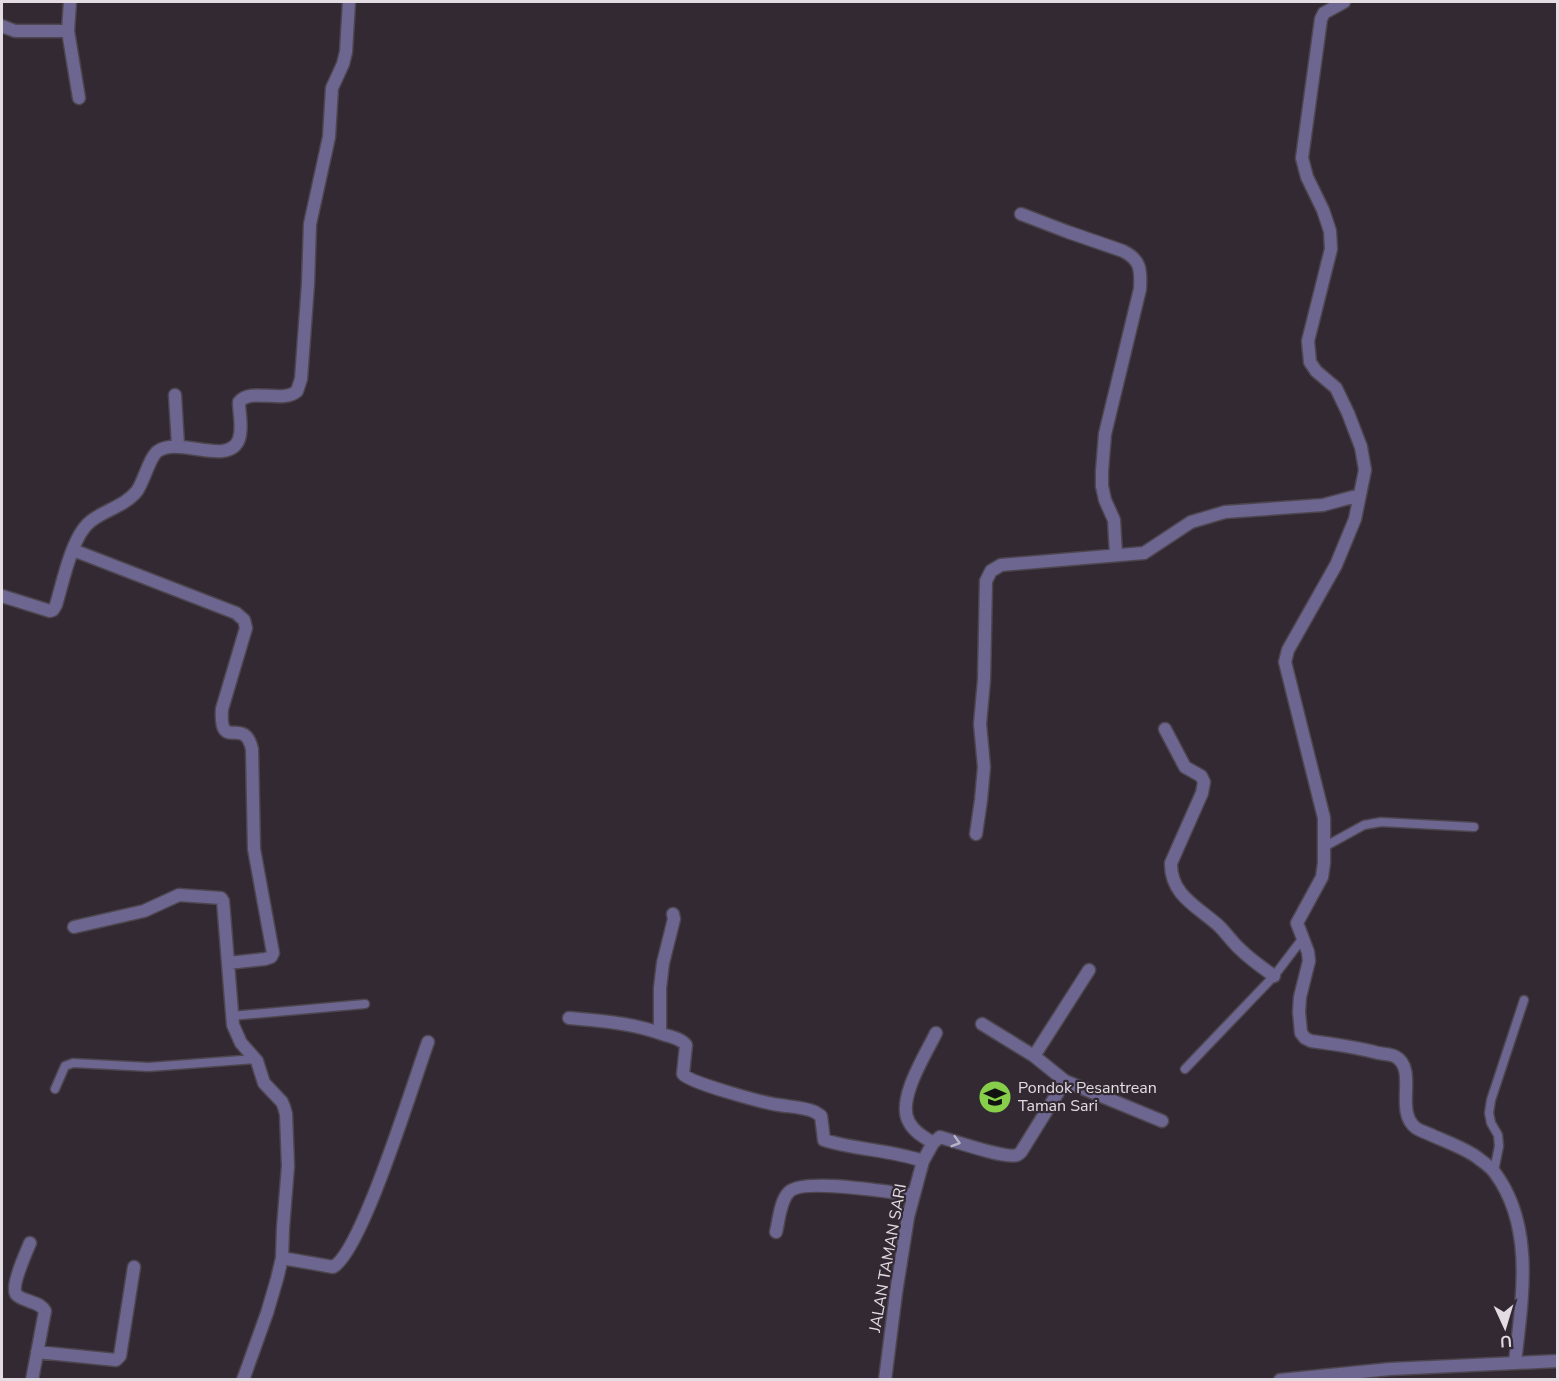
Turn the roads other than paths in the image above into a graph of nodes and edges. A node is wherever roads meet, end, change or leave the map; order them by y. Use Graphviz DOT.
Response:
graph roads {
  1 [pos="70,2"];
  2 [pos="349,2"];
  3 [pos="1344,2"];
  4 [pos="2,26"];
  5 [pos="68,31"];
  6 [pos="79,98"];
  7 [pos="1021,214"];
  8 [pos="176,395"];
  9 [pos="178,446"];
  10 [pos="1360,495"];
  11 [pos="73,550"];
  12 [pos="1116,555"];
  13 [pos="2,596"];
  14 [pos="1165,729"];
  15 [pos="1474,827"];
  16 [pos="976,834"];
  17 [pos="1324,847"];
  18 [pos="673,914"];
  19 [pos="74,927"];
  20 [pos="1304,938"];
  21 [pos="228,963"];
  22 [pos="1089,970"];
  23 [pos="1274,976"];
  24 [pos="1524,1000"];
  25 [pos="365,1004"];
  26 [pos="231,1016"];
  27 [pos="569,1018"];
  28 [pos="982,1024"];
  29 [pos="660,1033"];
  30 [pos="936,1033"];
  31 [pos="428,1042"];
  32 [pos="1034,1056"];
  33 [pos="255,1059"];
  34 [pos="1185,1069"];
  35 [pos="1065,1081"];
  36 [pos="55,1089"];
  37 [pos="1162,1121"];
  38 [pos="933,1143"];
  39 [pos="923,1161"];
  40 [pos="1494,1171"];
  41 [pos="914,1195"];
  42 [pos="777,1232"];
  43 [pos="30,1243"];
  44 [pos="282,1258"];
  45 [pos="134,1267"];
  46 [pos="37,1352"];
  47 [pos="1557,1361"];
  48 [pos="1515,1362"];
  49 [pos="32,1380"];
  50 [pos="243,1380"];
  51 [pos="885,1380"];
  52 [pos="1280,1380"];
  1 -- 5 [label="street"];
  2 -- 9 [label="street"];
  3 -- 10 [label="street"];
  4 -- 5 [label="street"];
  5 -- 6 [label="street"];
  7 -- 12 [label="street"];
  8 -- 9 [label="street"];
  9 -- 11 [label="street"];
  10 -- 12 [label="street"];
  10 -- 17 [label="street"];
  11 -- 13 [label="street"];
  11 -- 21 [label="street"];
  12 -- 16 [label="street"];
  14 -- 23 [label="street"];
  15 -- 17 [label="lane"];
  17 -- 20 [label="street"];
  18 -- 29 [label="street"];
  19 -- 21 [label="street"];
  20 -- 23 [label="lane"];
  20 -- 40 [label="street"];
  21 -- 26 [label="street"];
  22 -- 32 [label="street"];
  23 -- 34 [label="lane"];
  24 -- 40 [label="lane"];
  25 -- 26 [label="lane"];
  26 -- 33 [label="street"];
  27 -- 29 [label="street"];
  28 -- 32 [label="street"];
  29 -- 39 [label="street"];
  30 -- 38 [label="street"];
  31 -- 44 [label="street"];
  32 -- 35 [label="street"];
  33 -- 36 [label="lane"];
  33 -- 44 [label="street"];
  35 -- 37 [label="street"];
  38 -- 35 [label="street, one-way"];
  38 -- 39 [label="street, JALAN TAMAN SARI"];
  39 -- 41 [label="street, JALAN TAMAN SARI"];
  40 -- 48 [label="street"];
  41 -- 42 [label="street"];
  41 -- 51 [label="street, JALAN TAMAN SARI"];
  43 -- 46 [label="street"];
  44 -- 50 [label="street"];
  45 -- 46 [label="street"];
  46 -- 49 [label="street"];
  47 -- 48 [label="street"];
  48 -- 52 [label="street"];
}
